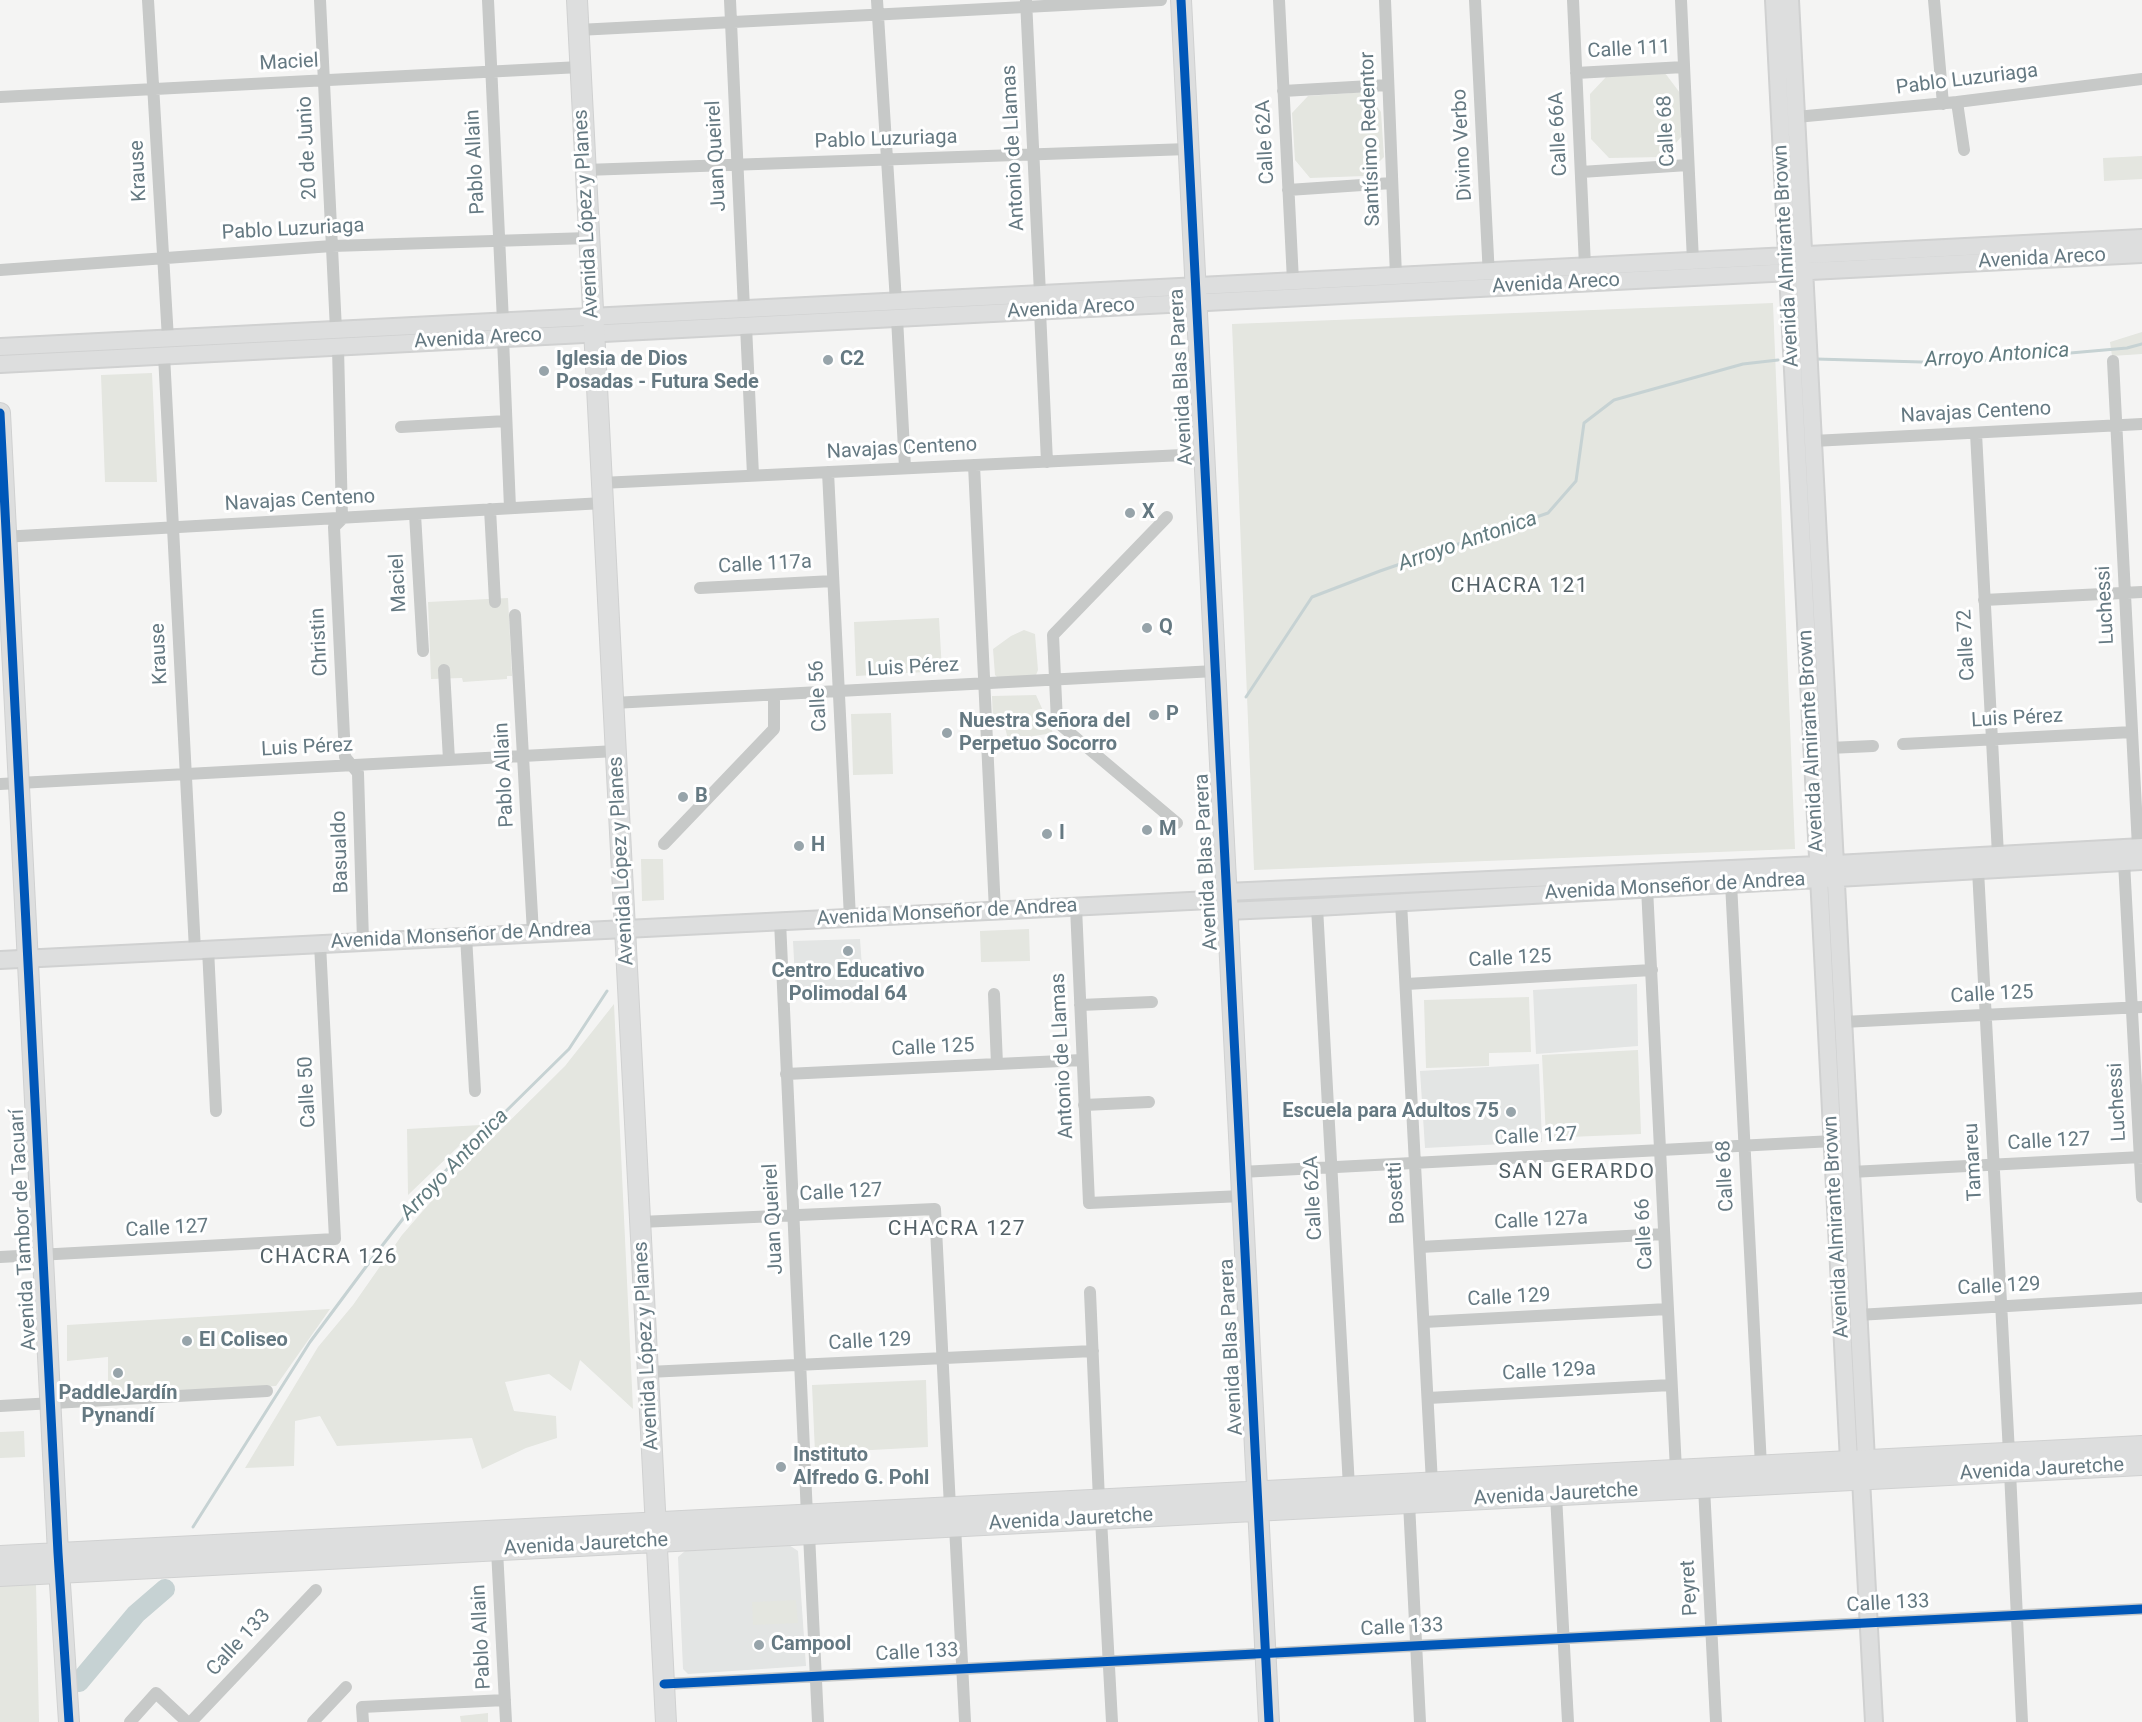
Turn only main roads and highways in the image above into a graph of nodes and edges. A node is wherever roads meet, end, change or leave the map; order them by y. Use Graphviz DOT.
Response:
graph roads {
  1 [pos="577,0"];
  2 [pos="1181,0"];
  3 [pos="1774,0"];
  4 [pos="1790,0"];
  5 [pos="2142,238"];
  6 [pos="2142,254"];
  7 [pos="1796,264"];
  8 [pos="1489,279"];
  9 [pos="1196,294"];
  10 [pos="593,325"];
  11 [pos="0,347"];
  12 [pos="166,347"];
  13 [pos="0,364"];
  14 [pos="0,413"];
  15 [pos="4,536"];
  16 [pos="10,783"];
  17 [pos="2141,852"];
  18 [pos="1827,871"];
  19 [pos="1221,901"];
  20 [pos="626,928"];
  21 [pos="28,958"];
  22 [pos="0,960"];
  23 [pos="2142,1446"];
  24 [pos="2009,1462"];
  25 [pos="2142,1465"];
  26 [pos="1859,1467"];
  27 [pos="1257,1501"];
  28 [pos="656,1532"];
  29 [pos="58,1553"];
  30 [pos="0,1556"];
  31 [pos="59,1573"];
  32 [pos="0,1576"];
  33 [pos="69,1722"];
  34 [pos="666,1722"];
  35 [pos="1269,1722"];
  36 [pos="1874,1722"];
  1 -- 10 [label="main road, Avenida López y Planes"];
  2 -- 9 [label="main road, Avenida Blas Parera"];
  3 -- 7 [label="main road, Avenida Almirante Brown"];
  4 -- 7 [label="main road, Avenida Almirante Brown"];
  5 -- 7 [label="main road, Avenida Areco"];
  6 -- 7 [label="main road, Avenida Areco"];
  7 -- 8 [label="main road, Avenida Areco"];
  7 -- 8 [label="main road, Avenida Areco"];
  7 -- 18 [label="main road, Avenida Almirante Brown"];
  7 -- 18 [label="main road, Avenida Almirante Brown"];
  8 -- 9 [label="main road, Avenida Areco"];
  8 -- 9 [label="main road, Avenida Areco"];
  9 -- 10 [label="main road, Avenida Areco"];
  9 -- 19 [label="main road, Avenida Blas Parera"];
  10 -- 12 [label="main road, Avenida Areco"];
  10 -- 20 [label="main road, Avenida López y Planes"];
  11 -- 12 [label="main road, Avenida Areco"];
  12 -- 13 [label="main road, Avenida Areco"];
  14 -- 15 [label="main road, Avenida Tambor de Tacuarí"];
  15 -- 16 [label="main road, Avenida Tambor de Tacuarí"];
  16 -- 21 [label="main road, Avenida Tambor de Tacuarí"];
  17 -- 18 [label="main road, Avenida Monseñor de Andrea"];
  17 -- 18 [label="main road, Avenida Monseñor de Andrea"];
  18 -- 19 [label="main road, Avenida Monseñor de Andrea"];
  18 -- 19 [label="main road, Avenida Monseñor de Andrea"];
  18 -- 26 [label="main road, Avenida Almirante Brown"];
  18 -- 26 [label="main road, Avenida Almirante Brown"];
  19 -- 20 [label="main road, Avenida Monseñor de Andrea"];
  19 -- 27 [label="main road, Avenida Blas Parera"];
  20 -- 21 [label="main road, Avenida Monseñor de Andrea"];
  20 -- 28 [label="main road, Avenida López y Planes"];
  21 -- 22 [label="main road, Avenida Monseñor de Andrea"];
  21 -- 29 [label="main road, Avenida Tambor de Tacuarí"];
  23 -- 24 [label="main road, Avenida Jauretche"];
  24 -- 25 [label="main road, Avenida Jauretche"];
  24 -- 26 [label="main road, Avenida Jauretche"];
  26 -- 27 [label="main road, Avenida Jauretche"];
  26 -- 27 [label="main road, Avenida Jauretche"];
  26 -- 36 [label="main road, Avenida Almirante Brown"];
  27 -- 28 [label="main road, Avenida Jauretche"];
  27 -- 35 [label="main road, Avenida Blas Parera"];
  28 -- 29 [label="main road, Avenida Jauretche"];
  28 -- 31 [label="main road, Avenida Jauretche"];
  28 -- 34 [label="main road, Avenida López y Planes"];
  29 -- 30 [label="main road, Avenida Jauretche"];
  29 -- 31 [label="main road, Avenida Tambor de Tacuarí"];
  31 -- 32 [label="main road, Avenida Jauretche"];
  31 -- 33 [label="main road, Avenida Tambor de Tacuarí"];
}
